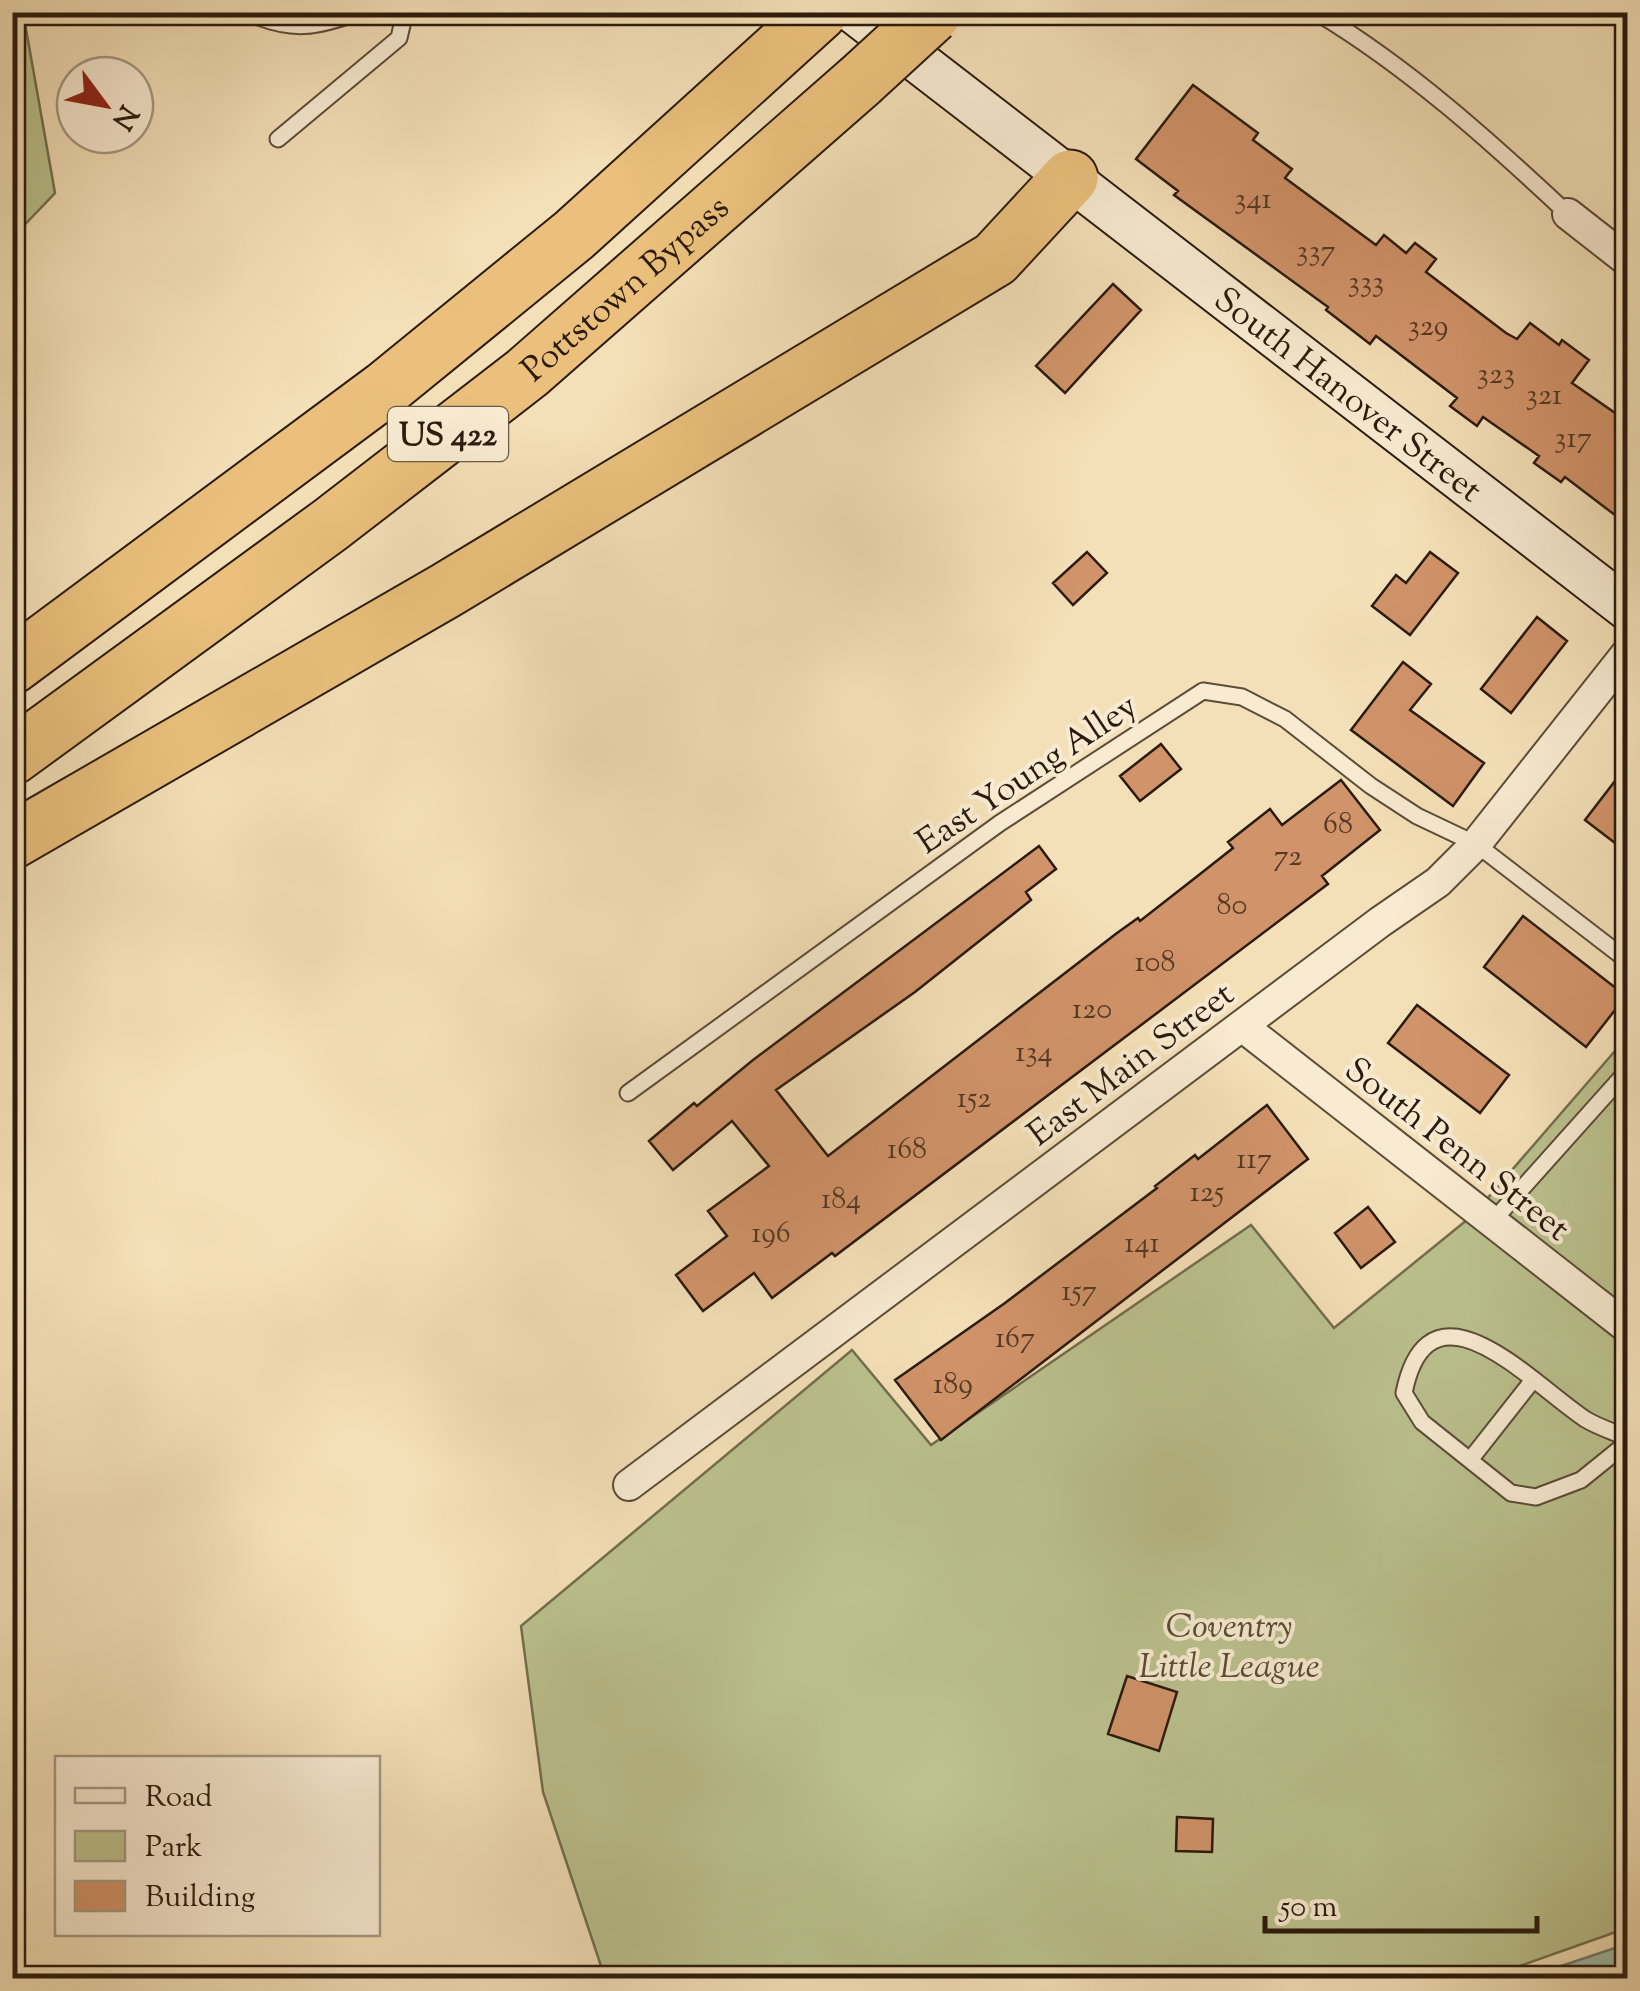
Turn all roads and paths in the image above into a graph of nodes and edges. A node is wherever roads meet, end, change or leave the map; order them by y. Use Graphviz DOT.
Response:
graph roads {
  1 [pos="359,12"];
  2 [pos="405,12"];
  3 [pos="854,12"];
  4 [pos="1316,12"];
  5 [pos="248,13"];
  6 [pos="933,14"];
  7 [pos="808,24"];
  8 [pos="278,139"];
  9 [pos="1070,178"];
  10 [pos="1568,214"];
  11 [pos="1628,261"];
  12 [pos="1628,609"];
  13 [pos="1628,652"];
  14 [pos="12,666"];
  15 [pos="12,756"];
  16 [pos="12,841"];
  17 [pos="1476,844"];
  18 [pos="1628,961"];
  19 [pos="1242,1026"];
  20 [pos="1628,1070"];
  21 [pos="628,1093"];
  22 [pos="1492,1222"];
  23 [pos="1628,1328"];
  24 [pos="1533,1380"];
  25 [pos="1628,1440"];
  26 [pos="1470,1460"];
  27 [pos="630,1485"];
  1 -- 5 [label="lane"];
  2 -- 8 [label="lane"];
  3 -- 9 [label="main road, South Hanover Street"];
  4 -- 10 [label="lane"];
  6 -- 15 [label="highway, Pottstown Bypass / US 422, bridge"];
  7 -- 14 [label="highway, Pottstown Bypass / US 422"];
  9 -- 12 [label="main road, South Hanover Street"];
  9 -- 16 [label="highway"];
  10 -- 11 [label="street"];
  13 -- 17 [label="street, East Main Street"];
  17 -- 18 [label="lane"];
  17 -- 19 [label="street, East Main Street"];
  17 -- 21 [label="lane, East Young Alley"];
  19 -- 22 [label="street, South Penn Street"];
  19 -- 27 [label="street, East Main Street"];
  20 -- 22 [label="lane"];
  22 -- 23 [label="street, South Penn Street"];
  24 -- 25 [label="lane"];
  24 -- 26 [label="lane"];
  24 -- 26 [label="lane"];
  25 -- 26 [label="lane"];
}
